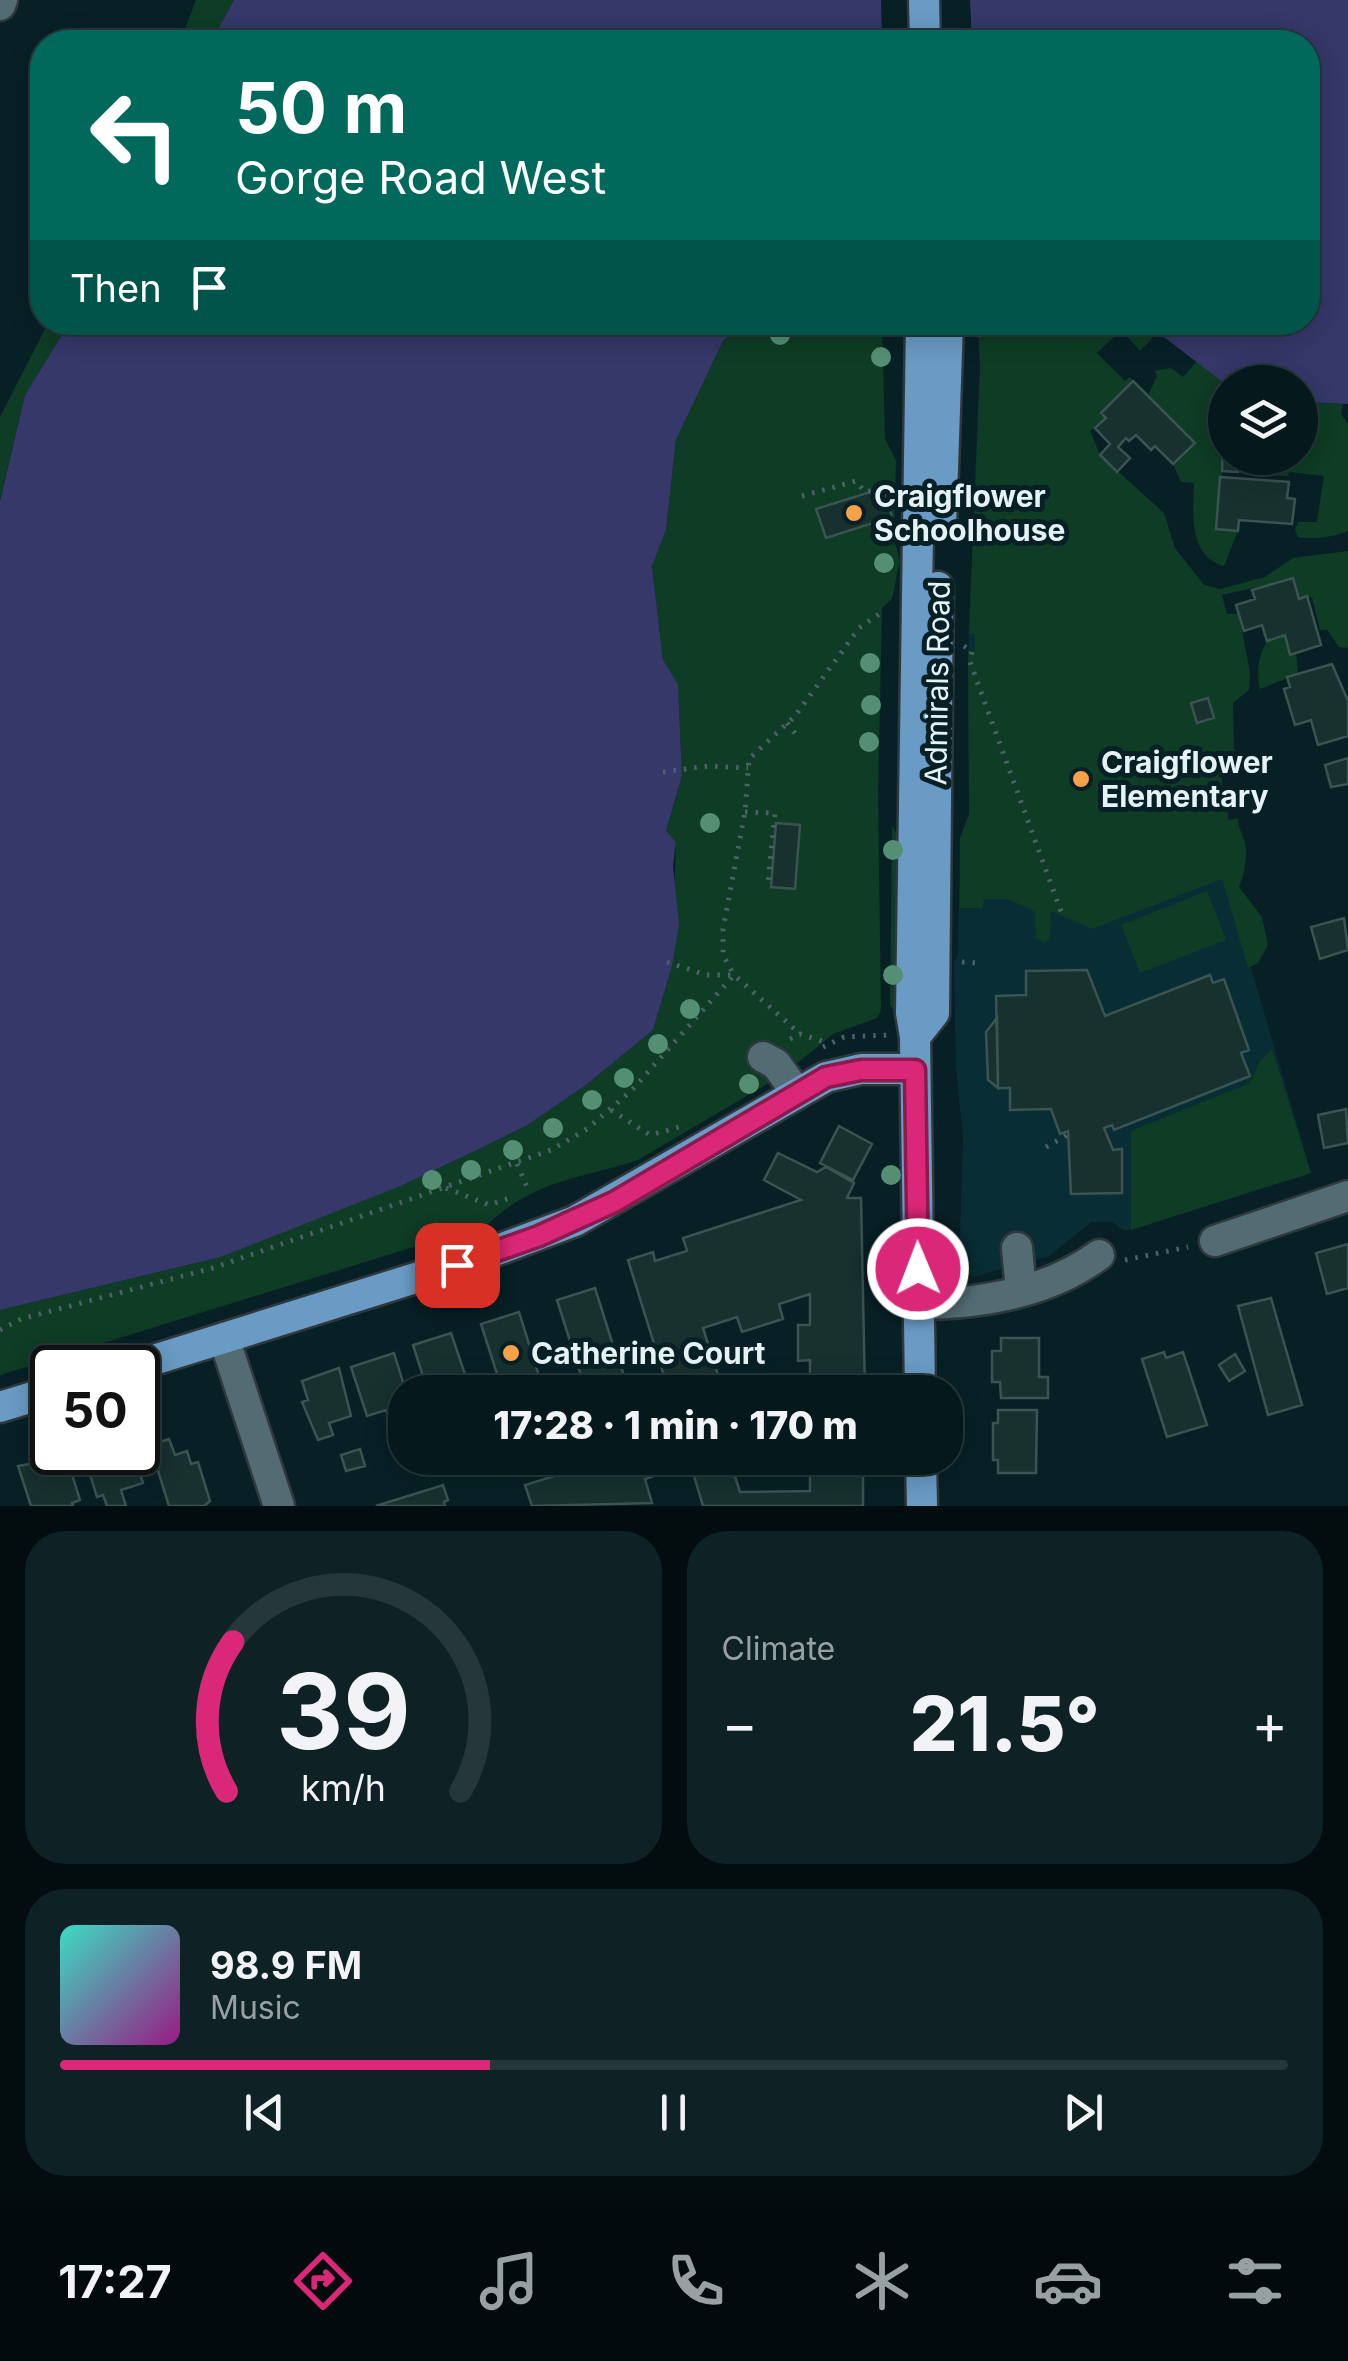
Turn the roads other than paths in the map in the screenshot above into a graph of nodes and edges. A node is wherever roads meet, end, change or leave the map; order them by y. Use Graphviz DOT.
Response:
graph roads {
  1 [pos="924,0"];
  2 [pos="925,30"];
  3 [pos="922,335"];
  4 [pos="948,335"];
  5 [pos="915,1037"];
  6 [pos="764,1056"];
  7 [pos="915,1070"];
  8 [pos="792,1086"];
  9 [pos="1348,1196"];
  10 [pos="1215,1240"];
  11 [pos="1018,1248"];
  12 [pos="1099,1256"];
  13 [pos="1021,1290"];
  14 [pos="918,1304"];
  15 [pos="224,1338"];
  16 [pos="160,1350"];
  17 [pos="920,1375"];
  18 [pos="30,1398"];
  19 [pos="0,1407"];
  20 [pos="921,1475"];
  21 [pos="279,1506"];
  22 [pos="922,1506"];
  1 -- 2 [label="main road"];
  3 -- 5 [label="main road, Admirals Road"];
  4 -- 5 [label="main road, Admirals Road"];
  5 -- 7 [label="main road, Admirals Road"];
  6 -- 8 [label="street"];
  7 -- 8 [label="main road"];
  7 -- 14 [label="main road, Admirals Road"];
  8 -- 15 [label="main road"];
  9 -- 10 [label="street"];
  11 -- 13 [label="street"];
  12 -- 13 [label="street"];
  13 -- 14 [label="street"];
  14 -- 17 [label="main road, Admirals Road"];
  15 -- 16 [label="main road"];
  15 -- 21 [label="street"];
  18 -- 19 [label="main road"];
  20 -- 22 [label="main road"];
}
